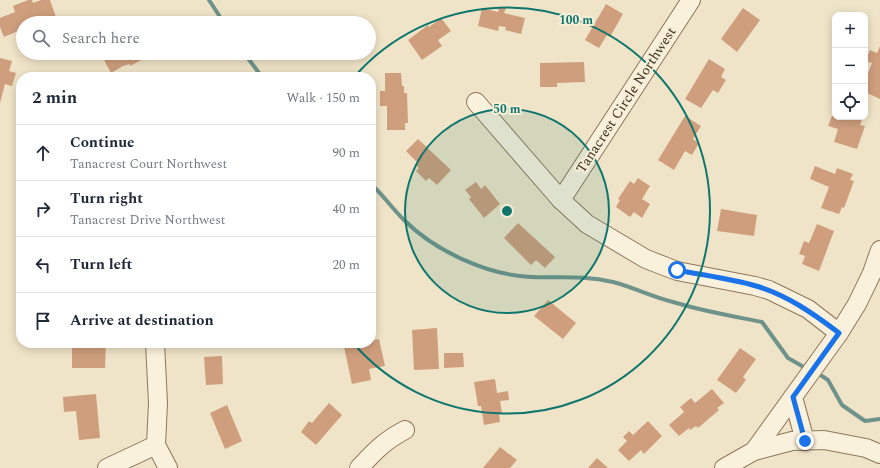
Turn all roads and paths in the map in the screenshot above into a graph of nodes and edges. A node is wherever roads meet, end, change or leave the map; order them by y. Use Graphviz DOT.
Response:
graph roads {
  1 [pos="691,0"];
  2 [pos="476,102"];
  3 [pos="561,200"];
  4 [pos="880,250"];
  5 [pos="839,333"];
  6 [pos="155,348"];
  7 [pos="793,397"];
  8 [pos="405,430"];
  9 [pos="805,441"];
  10 [pos="156,445"];
  11 [pos="754,451"];
  12 [pos="880,454"];
  13 [pos="106,468"];
  14 [pos="168,468"];
  15 [pos="359,468"];
  16 [pos="724,468"];
  1 -- 3 [label="street, Tanacrest Circle Northwest"];
  2 -- 3 [label="street"];
  3 -- 5 [label="street"];
  4 -- 5 [label="street"];
  5 -- 7 [label="street"];
  6 -- 10 [label="street"];
  7 -- 9 [label="street"];
  7 -- 11 [label="street"];
  8 -- 15 [label="street"];
  9 -- 11 [label="street"];
  9 -- 12 [label="street"];
  10 -- 13 [label="street"];
  10 -- 14 [label="street"];
  11 -- 16 [label="street"];
}
